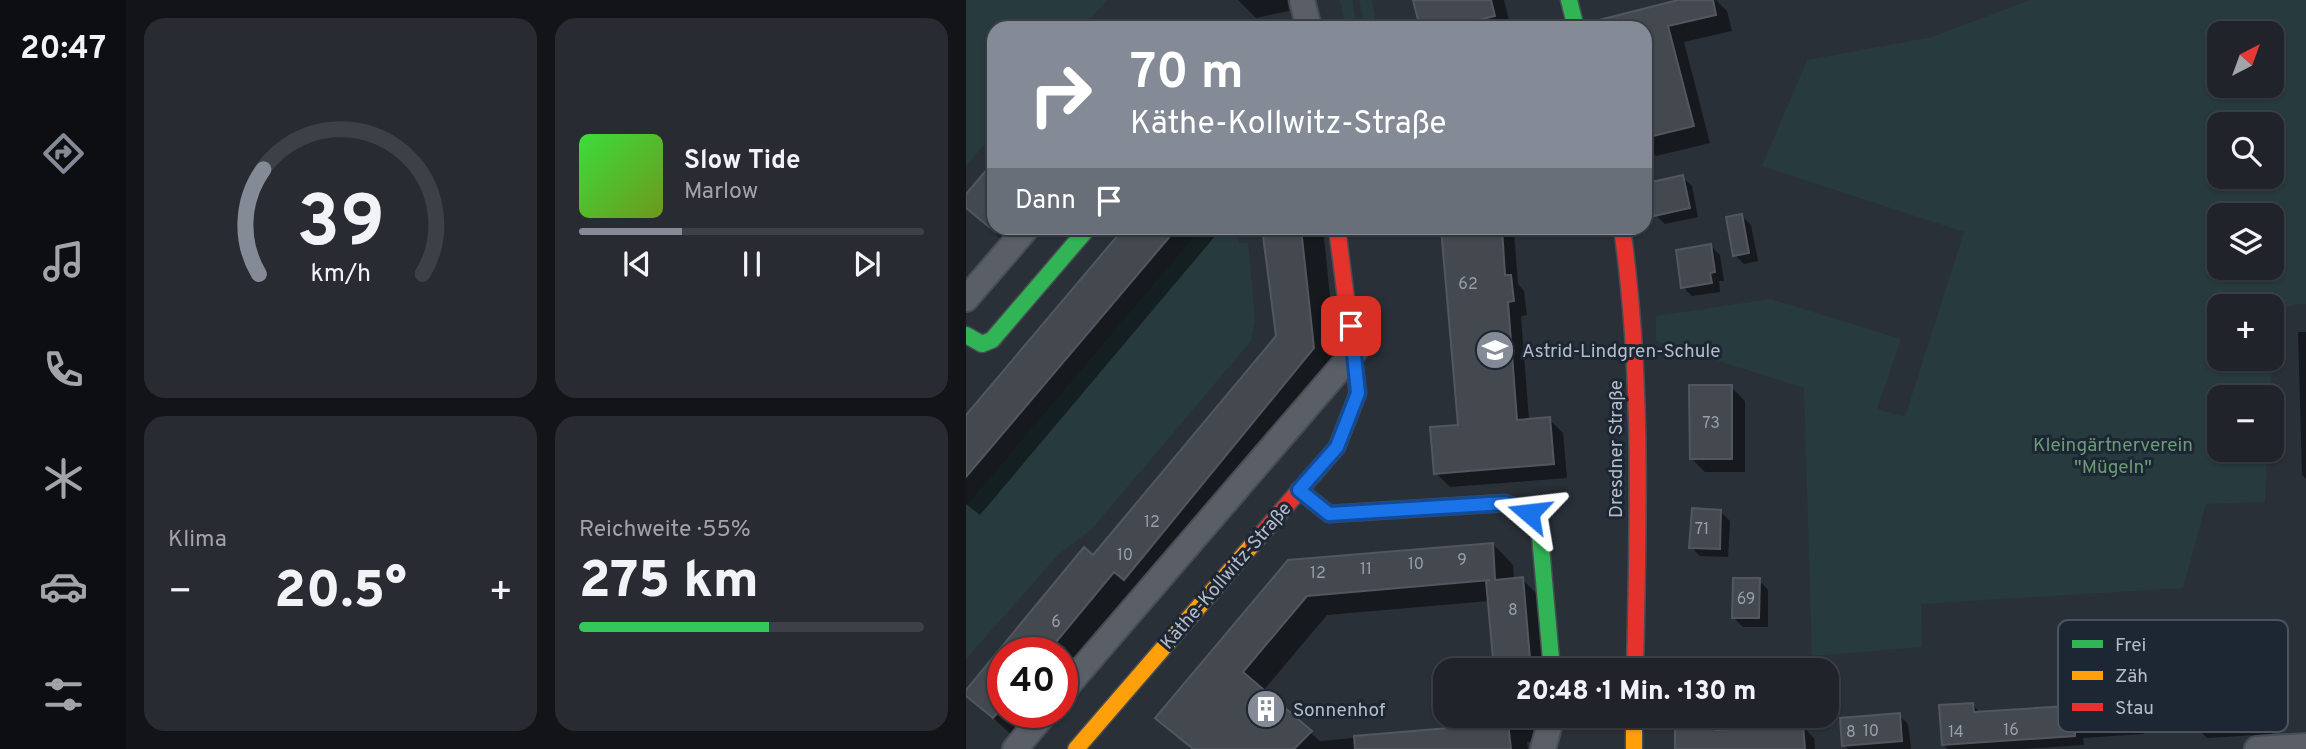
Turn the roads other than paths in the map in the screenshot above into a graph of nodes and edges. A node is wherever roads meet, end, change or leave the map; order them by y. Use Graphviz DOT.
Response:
graph roads {
  1 [pos="1302,0"];
  2 [pos="1569,0"];
  3 [pos="1307,21"];
  4 [pos="1574,21"];
  5 [pos="1021,235"];
  6 [pos="1082,235"];
  7 [pos="1339,235"];
  8 [pos="1623,235"];
  9 [pos="966,299"];
  10 [pos="966,335"];
  11 [pos="1355,351"];
  12 [pos="1299,490"];
  13 [pos="1551,658"];
  14 [pos="1635,658"];
  15 [pos="1078,673"];
  16 [pos="1033,728"];
  17 [pos="1549,728"];
  18 [pos="1634,728"];
  19 [pos="2306,746"];
  20 [pos="1015,749"];
  21 [pos="1076,749"];
  22 [pos="1543,749"];
  23 [pos="1634,749"];
  24 [pos="2257,749"];
  1 -- 3 [label="street"];
  2 -- 4 [label="street"];
  5 -- 9 [label="street"];
  6 -- 10 [label="street"];
  7 -- 11 [label="street, Käthe-Kollwitz-Straße"];
  8 -- 14 [label="street, Dresdner Straße"];
  11 -- 12 [label="street, Käthe-Kollwitz-Straße"];
  11 -- 15 [label="street"];
  12 -- 13 [label="street"];
  12 -- 21 [label="street, Käthe-Kollwitz-Straße"];
  16 -- 20 [label="street"];
  17 -- 22 [label="street"];
  18 -- 23 [label="street"];
  19 -- 24 [label="street"];
}
